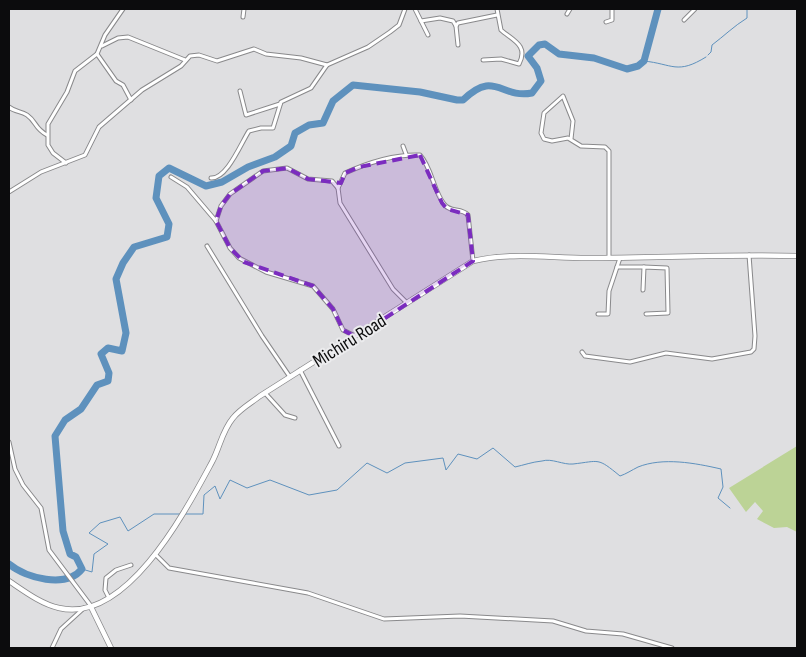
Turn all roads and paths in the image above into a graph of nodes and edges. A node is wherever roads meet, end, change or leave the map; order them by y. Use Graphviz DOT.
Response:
graph roads {
  1 [pos="123,9"];
  2 [pos="244,9"];
  3 [pos="405,9"];
  4 [pos="415,9"];
  5 [pos="497,9"];
  6 [pos="570,9"];
  7 [pos="612,9"];
  8 [pos="695,9"];
  9 [pos="567,14"];
  10 [pos="497,15"];
  11 [pos="243,17"];
  12 [pos="684,20"];
  13 [pos="420,21"];
  14 [pos="606,22"];
  15 [pos="456,26"];
  16 [pos="428,35"];
  17 [pos="458,45"];
  18 [pos="102,46"];
  19 [pos="97,54"];
  20 [pos="185,60"];
  21 [pos="482,60"];
  22 [pos="327,65"];
  23 [pos="240,91"];
  24 [pos="131,100"];
  25 [pos="280,104"];
  26 [pos="9,107"];
  27 [pos="47,135"];
  28 [pos="571,139"];
  29 [pos="403,146"];
  30 [pos="406,154"];
  31 [pos="66,163"];
  32 [pos="171,178"];
  33 [pos="211,178"];
  34 [pos="338,188"];
  35 [pos="9,192"];
  36 [pos="216,221"];
  37 [pos="206,246"];
  38 [pos="749,255"];
  39 [pos="797,256"];
  40 [pos="609,257"];
  41 [pos="620,258"];
  42 [pos="473,261"];
  43 [pos="617,267"];
  44 [pos="644,268"];
  45 [pos="643,290"];
  46 [pos="407,303"];
  47 [pos="598,314"];
  48 [pos="646,314"];
  49 [pos="356,337"];
  50 [pos="582,352"];
  51 [pos="300,370"];
  52 [pos="290,377"];
  53 [pos="265,393"];
  54 [pos="295,418"];
  55 [pos="9,442"];
  56 [pos="339,446"];
  57 [pos="154,554"];
  58 [pos="131,565"];
  59 [pos="9,581"];
  60 [pos="109,598"];
  61 [pos="91,607"];
  62 [pos="84,608"];
  63 [pos="52,648"];
  64 [pos="111,648"];
  65 [pos="672,648"];
  1 -- 18 [label="street"];
  2 -- 11 [label="street"];
  3 -- 22 [label="street"];
  4 -- 13 [label="street"];
  5 -- 10 [label="street"];
  6 -- 9 [label="street"];
  7 -- 14 [label="street"];
  8 -- 12 [label="street"];
  10 -- 15 [label="street"];
  10 -- 21 [label="street"];
  13 -- 15 [label="street"];
  13 -- 16 [label="street"];
  15 -- 17 [label="street"];
  18 -- 19 [label="street"];
  18 -- 20 [label="street"];
  19 -- 24 [label="street"];
  19 -- 27 [label="street"];
  20 -- 22 [label="street"];
  20 -- 24 [label="street"];
  22 -- 25 [label="street"];
  23 -- 25 [label="street"];
  24 -- 31 [label="street"];
  25 -- 33 [label="street"];
  26 -- 27 [label="street"];
  27 -- 31 [label="street"];
  28 -- 28 [label="street"];
  28 -- 40 [label="street"];
  29 -- 30 [label="street"];
  30 -- 34 [label="street"];
  30 -- 42 [label="street"];
  31 -- 35 [label="street"];
  32 -- 36 [label="street"];
  34 -- 36 [label="street"];
  34 -- 46 [label="street"];
  36 -- 49 [label="street"];
  37 -- 52 [label="street"];
  38 -- 39 [label="street, Michiru Road"];
  38 -- 41 [label="street, Michiru Road"];
  38 -- 50 [label="street"];
  40 -- 41 [label="street, Michiru Road"];
  40 -- 42 [label="street, Michiru Road"];
  41 -- 43 [label="street"];
  42 -- 46 [label="street, Michiru Road"];
  43 -- 44 [label="street"];
  43 -- 47 [label="street"];
  44 -- 45 [label="street"];
  44 -- 48 [label="street"];
  46 -- 49 [label="street, Michiru Road"];
  49 -- 51 [label="street, Michiru Road"];
  51 -- 52 [label="street, Michiru Road"];
  51 -- 56 [label="street"];
  52 -- 53 [label="street, Michiru Road"];
  53 -- 54 [label="street"];
  53 -- 57 [label="street, Michiru Road"];
  55 -- 61 [label="street"];
  57 -- 60 [label="street, Michiru Road"];
  57 -- 65 [label="street"];
  58 -- 60 [label="street"];
  59 -- 62 [label="street, Michiru Road"];
  60 -- 61 [label="street, Michiru Road"];
  61 -- 62 [label="street, Michiru Road"];
  61 -- 64 [label="street"];
  62 -- 63 [label="street"];
}
